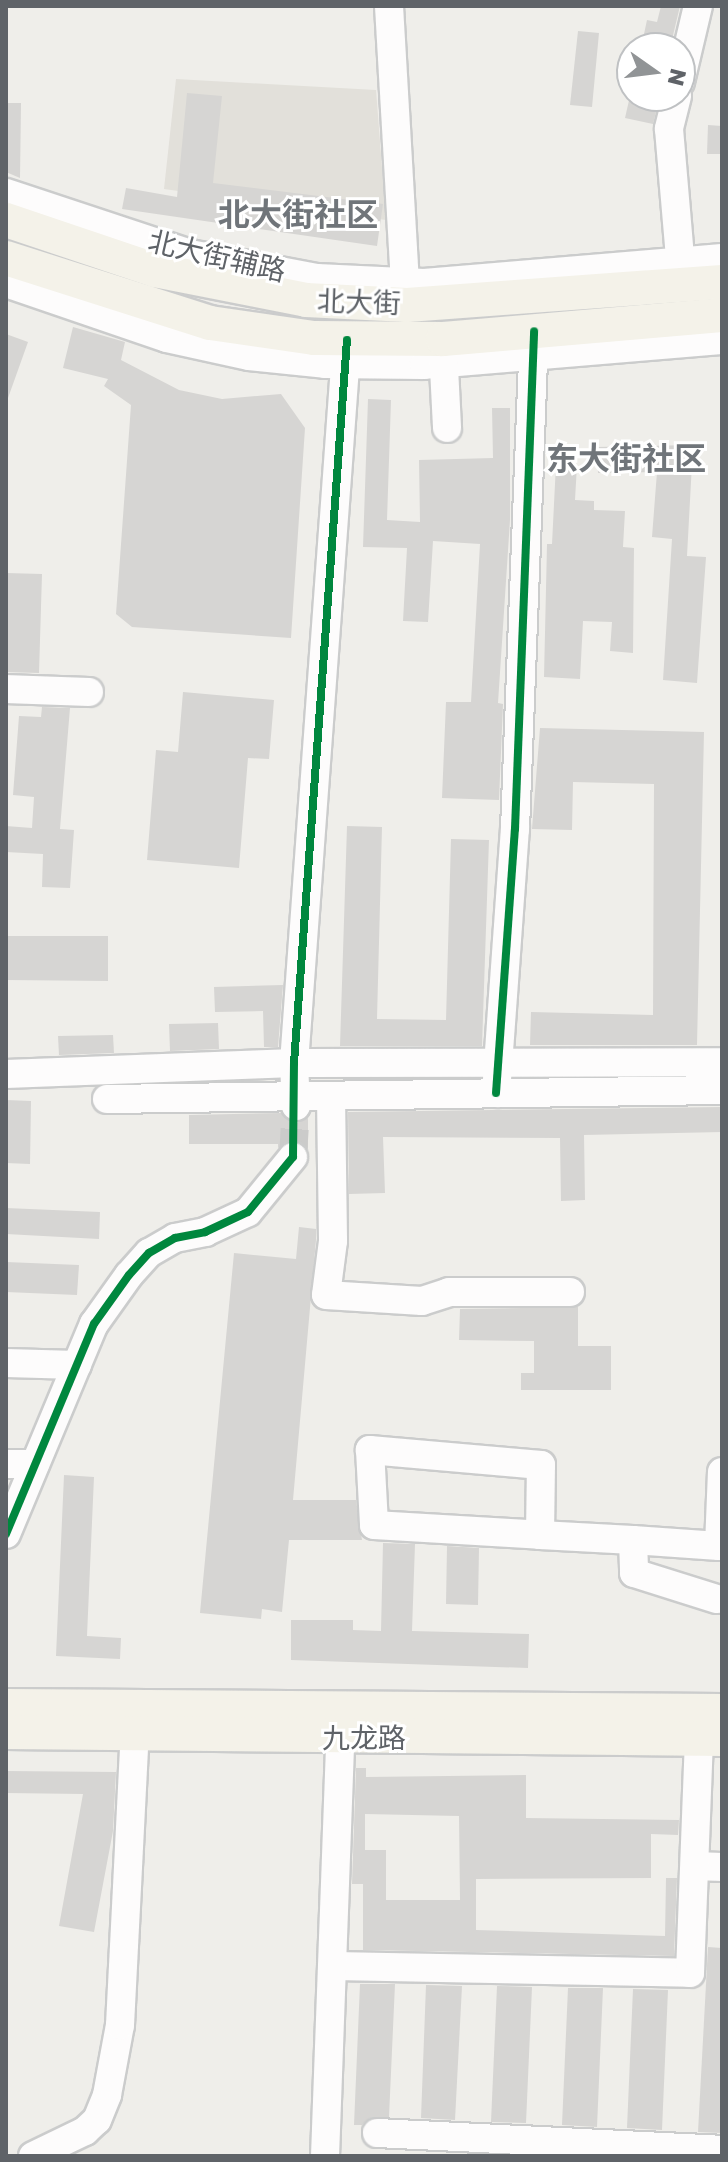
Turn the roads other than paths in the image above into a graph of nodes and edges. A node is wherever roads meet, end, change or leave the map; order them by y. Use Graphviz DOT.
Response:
graph roads {
  1 [pos="389,6"];
  2 [pos="698,6"];
  3 [pos="692,32"];
  4 [pos="673,112"];
  5 [pos="6,193"];
  6 [pos="6,220"];
  7 [pos="6,258"];
  8 [pos="722,258"];
  9 [pos="681,273"];
  10 [pos="722,282"];
  11 [pos="6,283"];
  12 [pos="406,294"];
  13 [pos="722,315"];
  14 [pos="722,340"];
  15 [pos="534,344"];
  16 [pos="444,351"];
  17 [pos="346,352"];
  18 [pos="447,428"];
  19 [pos="6,689"];
  20 [pos="89,692"];
  21 [pos="498,1062"];
  22 [pos="722,1062"];
  23 [pos="294,1063"];
  24 [pos="6,1074"];
  25 [pos="722,1090"];
  26 [pos="496,1093"];
  27 [pos="331,1096"];
  28 [pos="107,1099"];
  29 [pos="296,1102"];
  30 [pos="293,1157"];
  31 [pos="570,1292"];
  32 [pos="6,1363"];
  33 [pos="77,1365"];
  34 [pos="6,1464"];
  35 [pos="35,1464"];
  36 [pos="722,1472"];
  37 [pos="6,1534"];
  38 [pos="540,1535"];
  39 [pos="633,1540"];
  40 [pos="717,1599"];
  41 [pos="6,1706"];
  42 [pos="722,1711"];
  43 [pos="6,1732"];
  44 [pos="135,1733"];
  45 [pos="340,1738"];
  46 [pos="711,1739"];
  47 [pos="708,1867"];
  48 [pos="335,1966"];
  49 [pos="377,2133"];
  50 [pos="722,2150"];
  51 [pos="33,2156"];
  52 [pos="325,2156"];
  1 -- 12 [label="street"];
  2 -- 3 [label="street"];
  4 -- 9 [label="street"];
  5 -- 12 [label="street, 北大街辅路"];
  6 -- 12 [label="main road, 北大街"];
  7 -- 17 [label="main road, 北大街"];
  8 -- 9 [label="street"];
  9 -- 10 [label="main road, 北大街"];
  9 -- 12 [label="main road, 北大街"];
  11 -- 17 [label="street"];
  13 -- 15 [label="main road, 北大街"];
  14 -- 15 [label="street"];
  15 -- 16 [label="main road, 北大街"];
  15 -- 21 [label="street"];
  16 -- 17 [label="main road, 北大街"];
  16 -- 18 [label="street"];
  17 -- 23 [label="street"];
  19 -- 20 [label="street"];
  21 -- 22 [label="street"];
  21 -- 23 [label="street"];
  21 -- 26 [label="street"];
  23 -- 24 [label="street"];
  23 -- 29 [label="street"];
  25 -- 26 [label="street"];
  26 -- 27 [label="street"];
  27 -- 29 [label="street"];
  27 -- 31 [label="street"];
  28 -- 29 [label="street"];
  30 -- 33 [label="street"];
  32 -- 33 [label="street"];
  33 -- 35 [label="street"];
  34 -- 35 [label="street"];
  35 -- 37 [label="street"];
  36 -- 39 [label="street"];
  38 -- 38 [label="street"];
  38 -- 39 [label="street"];
  39 -- 40 [label="street"];
  41 -- 42 [label="main road, 九龙路"];
  43 -- 44 [label="main road, 九龙路"];
  44 -- 45 [label="main road, 九龙路"];
  44 -- 51 [label="street"];
  45 -- 46 [label="main road, 九龙路"];
  45 -- 48 [label="street"];
  46 -- 47 [label="street"];
  47 -- 48 [label="street"];
  48 -- 52 [label="street"];
  49 -- 50 [label="street"];
}
